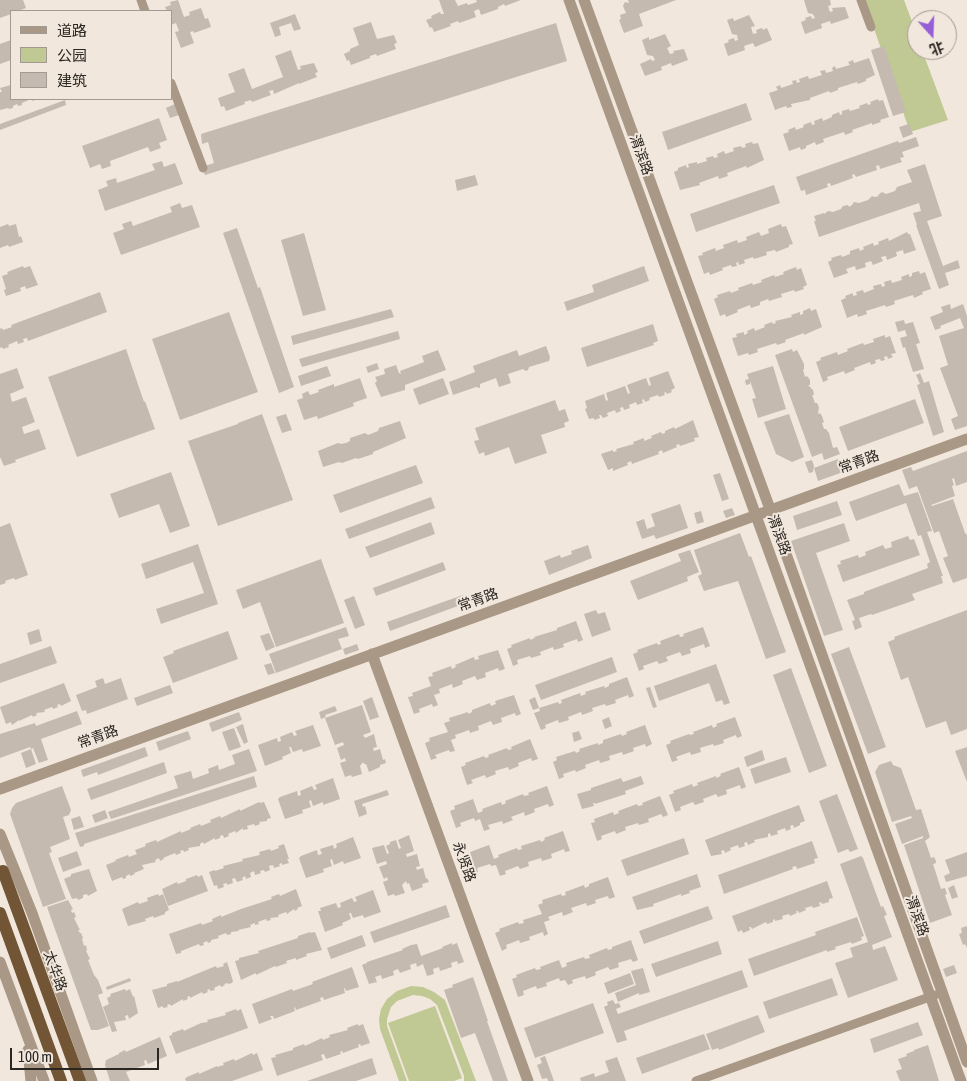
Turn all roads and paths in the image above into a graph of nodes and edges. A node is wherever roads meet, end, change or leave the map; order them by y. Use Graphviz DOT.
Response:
graph roads {
  1 [pos="569,0"];
  2 [pos="584,0"];
  3 [pos="861,0"];
  4 [pos="871,27"];
  5 [pos="172,86"];
  6 [pos="203,168"];
  7 [pos="967,439"];
  8 [pos="770,510"];
  9 [pos="756,515"];
  10 [pos="372,654"];
  11 [pos="0,789"];
  12 [pos="0,834"];
  13 [pos="3,870"];
  14 [pos="0,913"];
  15 [pos="0,962"];
  16 [pos="942,992"];
  17 [pos="930,997"];
  18 [pos="21,1017"];
  19 [pos="967,1062"];
  20 [pos="31,1081"];
  21 [pos="44,1081"];
  22 [pos="61,1081"];
  23 [pos="80,1081"];
  24 [pos="92,1081"];
  25 [pos="528,1081"];
  26 [pos="696,1081"];
  27 [pos="961,1081"];
  1 -- 9 [label="street, 渭滨路"];
  2 -- 8 [label="street, 渭滨路"];
  3 -- 4 [label="street"];
  5 -- 6 [label="street"];
  7 -- 8 [label="street, 常青路"];
  8 -- 9 [label="street, 常青路"];
  8 -- 16 [label="street, 渭滨路"];
  9 -- 10 [label="street, 常青路"];
  9 -- 17 [label="street, 渭滨路"];
  10 -- 11 [label="street, 常青路"];
  10 -- 25 [label="street, 永贤路"];
  12 -- 24 [label="street"];
  13 -- 23 [label="main road, 太华路, bridge"];
  14 -- 22 [label="main road, bridge"];
  15 -- 18 [label="street"];
  16 -- 17 [label="street"];
  16 -- 19 [label="street, 渭滨路"];
  17 -- 26 [label="street"];
  17 -- 27 [label="street, 渭滨路"];
  18 -- 20 [label="street"];
  18 -- 21 [label="street"];
}
